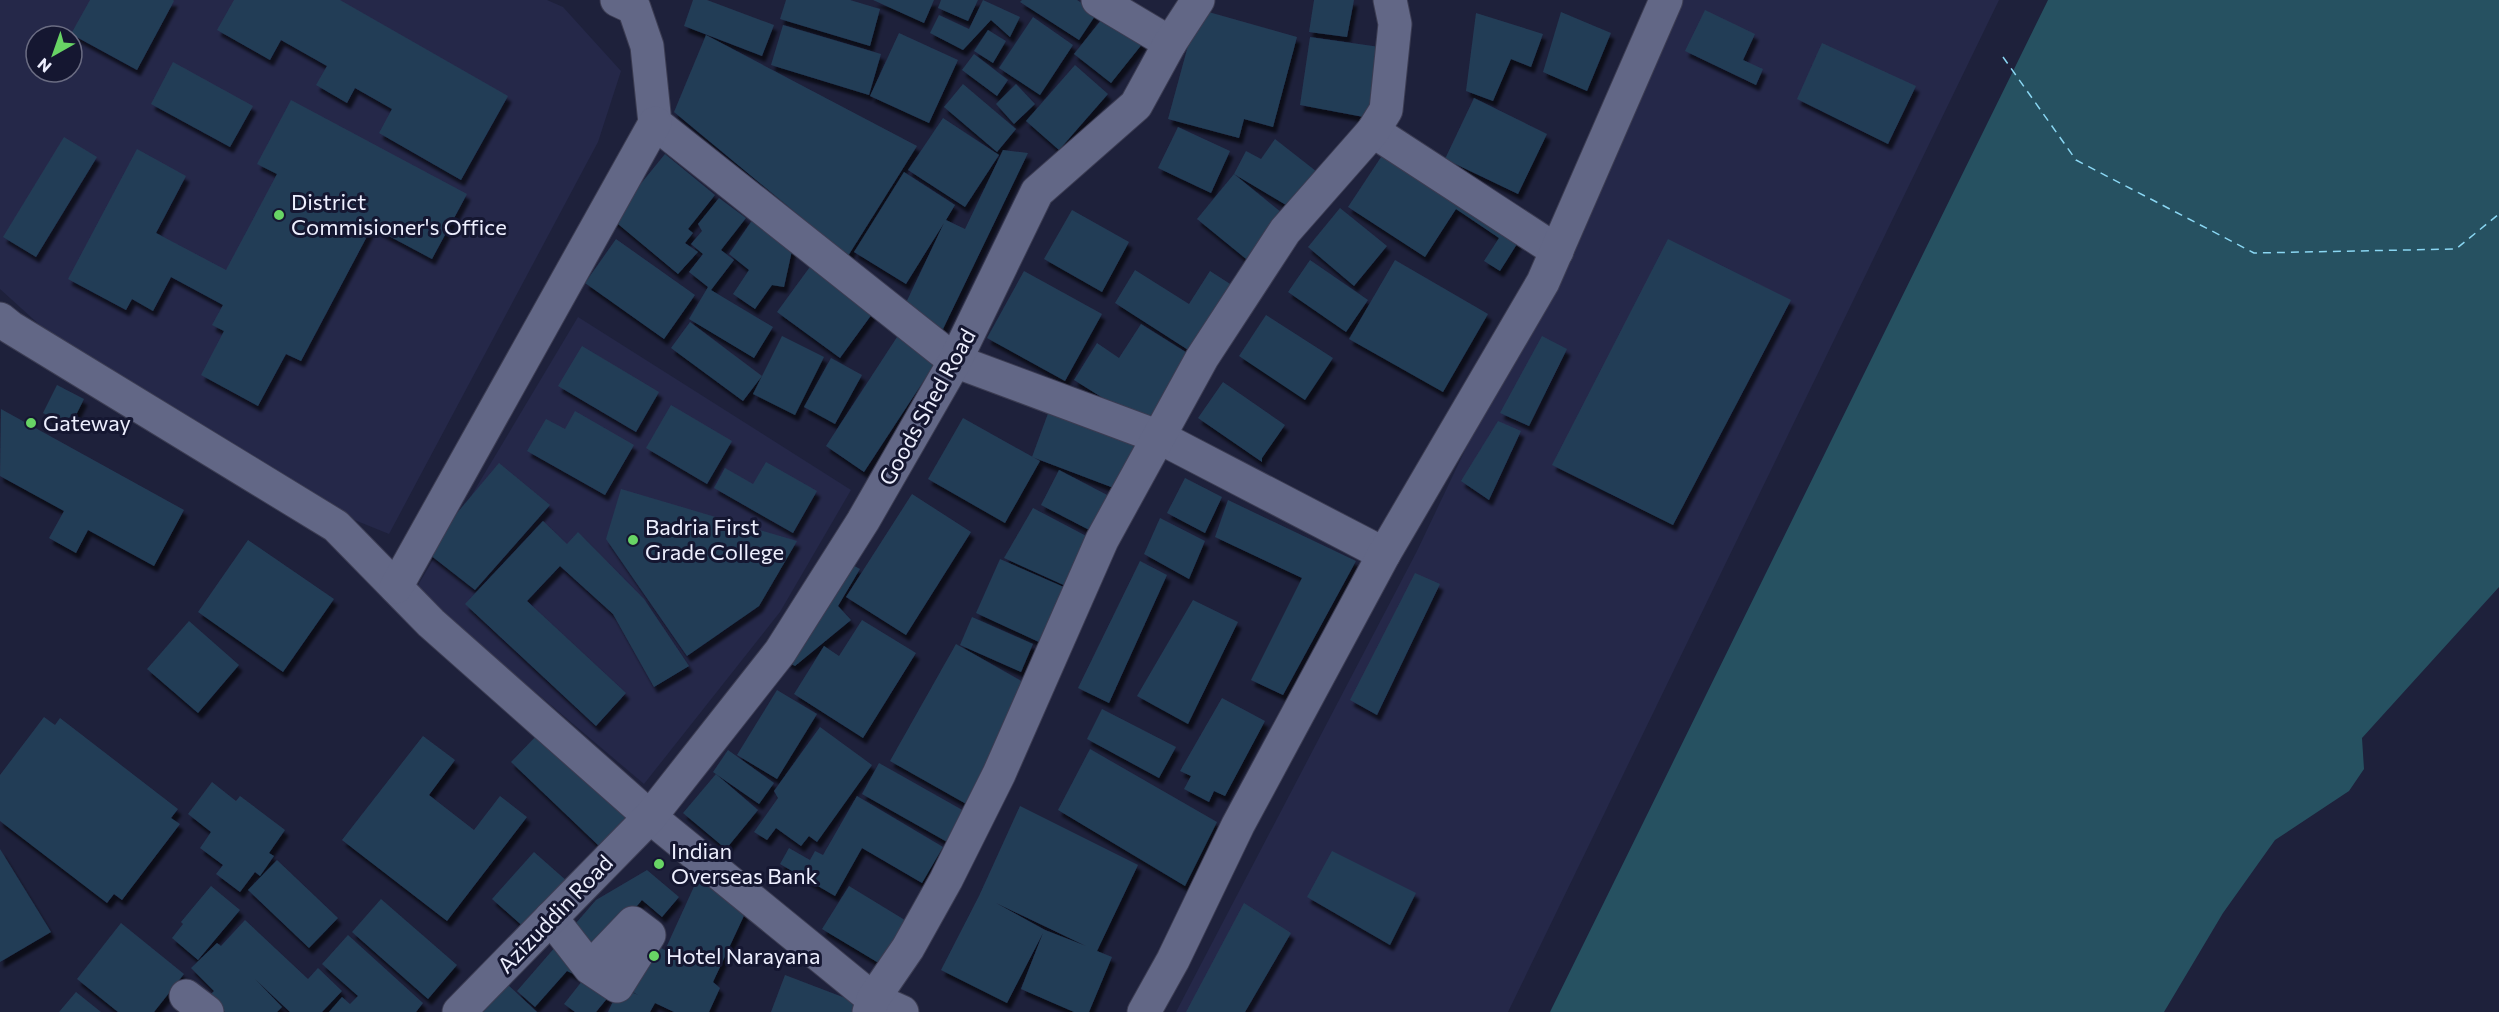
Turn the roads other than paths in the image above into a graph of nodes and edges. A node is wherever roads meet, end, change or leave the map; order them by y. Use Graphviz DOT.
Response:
graph roads {
  1 [pos="617,0"];
  2 [pos="1098,0"];
  3 [pos="1198,0"];
  4 [pos="1390,0"];
  5 [pos="1666,0"];
  6 [pos="1170,43"];
  7 [pos="655,123"];
  8 [pos="1373,131"];
  9 [pos="1557,251"];
  10 [pos="0,319"];
  11 [pos="955,361"];
  12 [pos="1159,436"];
  13 [pos="1384,554"];
  14 [pos="396,587"];
  15 [pos="651,817"];
  16 [pos="551,918"];
  17 [pos="590,968"];
  18 [pos="871,1005"];
  19 [pos="459,1012"];
  20 [pos="902,1012"];
  21 [pos="1144,1012"];
  1 -- 7 [label="street"];
  2 -- 6 [label="street"];
  3 -- 6 [label="street, Goods Shed Road"];
  4 -- 8 [label="street"];
  5 -- 9 [label="street"];
  6 -- 11 [label="street, Goods Shed Road"];
  7 -- 11 [label="street"];
  7 -- 14 [label="street"];
  8 -- 9 [label="street"];
  8 -- 12 [label="street"];
  9 -- 13 [label="street"];
  10 -- 14 [label="street"];
  11 -- 12 [label="street"];
  11 -- 15 [label="street, Goods Shed Road"];
  12 -- 13 [label="street"];
  12 -- 18 [label="street"];
  13 -- 21 [label="street"];
  14 -- 15 [label="street"];
  15 -- 16 [label="street, Azizuddin Road"];
  15 -- 18 [label="street"];
  16 -- 17 [label="street"];
  16 -- 19 [label="street, Azizuddin Road"];
  18 -- 20 [label="street"];
}
